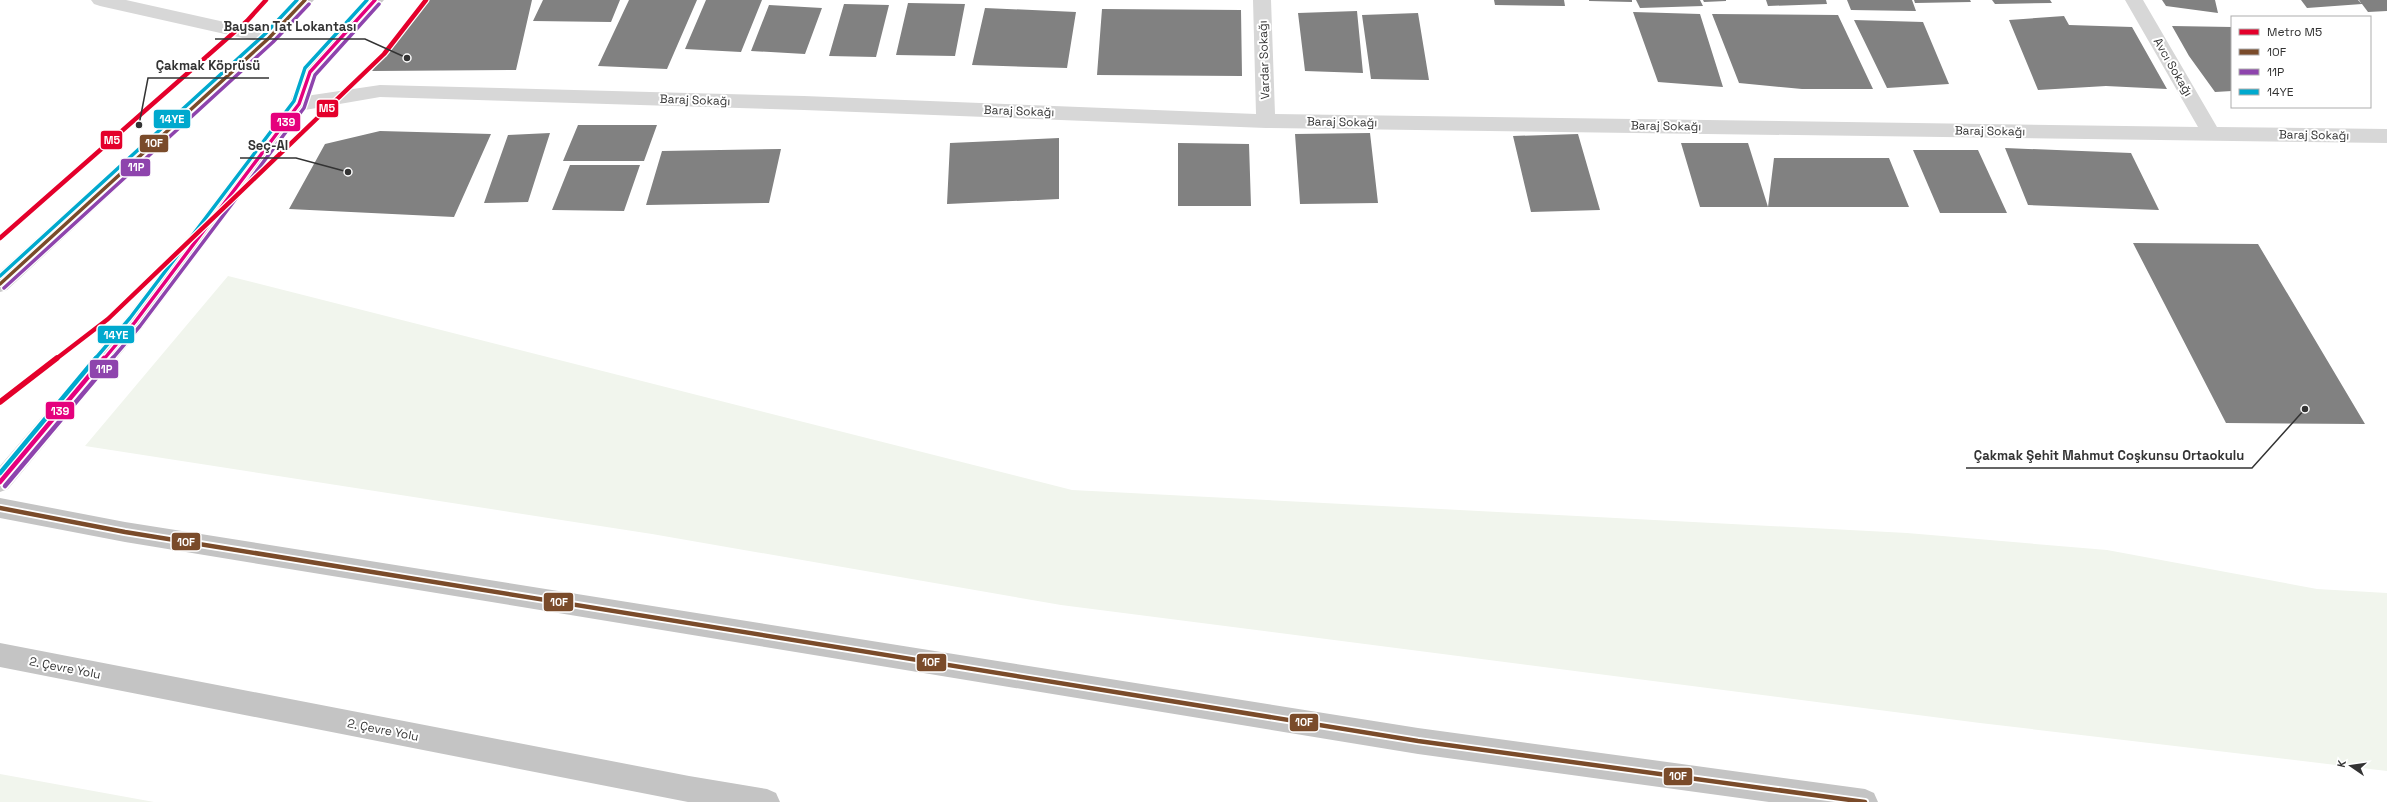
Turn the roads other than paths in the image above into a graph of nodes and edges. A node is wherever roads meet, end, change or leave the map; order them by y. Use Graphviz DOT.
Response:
graph roads {
  1 [pos="100,0"];
  2 [pos="305,0"];
  3 [pos="374,0"];
  4 [pos="1262,0"];
  5 [pos="2134,0"];
  6 [pos="269,38"];
  7 [pos="299,104"];
  8 [pos="1266,121"];
  9 [pos="2212,134"];
  10 [pos="2387,136"];
  11 [pos="0,284"];
  12 [pos="0,482"];
  13 [pos="0,508"];
  14 [pos="0,655"];
  15 [pos="767,802"];
  16 [pos="1865,802"];
  1 -- 6 [label="street"];
  2 -- 6 [label="main road"];
  3 -- 7 [label="main road"];
  4 -- 8 [label="street, Vardar Sokağı"];
  5 -- 9 [label="street, Avcı Sokağı"];
  6 -- 11 [label="main road"];
  7 -- 8 [label="street, Baraj Sokağı"];
  7 -- 12 [label="main road"];
  8 -- 9 [label="street, Baraj Sokağı"];
  9 -- 10 [label="street, Baraj Sokağı"];
  13 -- 16 [label="highway"];
  14 -- 15 [label="highway, 2. Çevre Yolu"];
}
